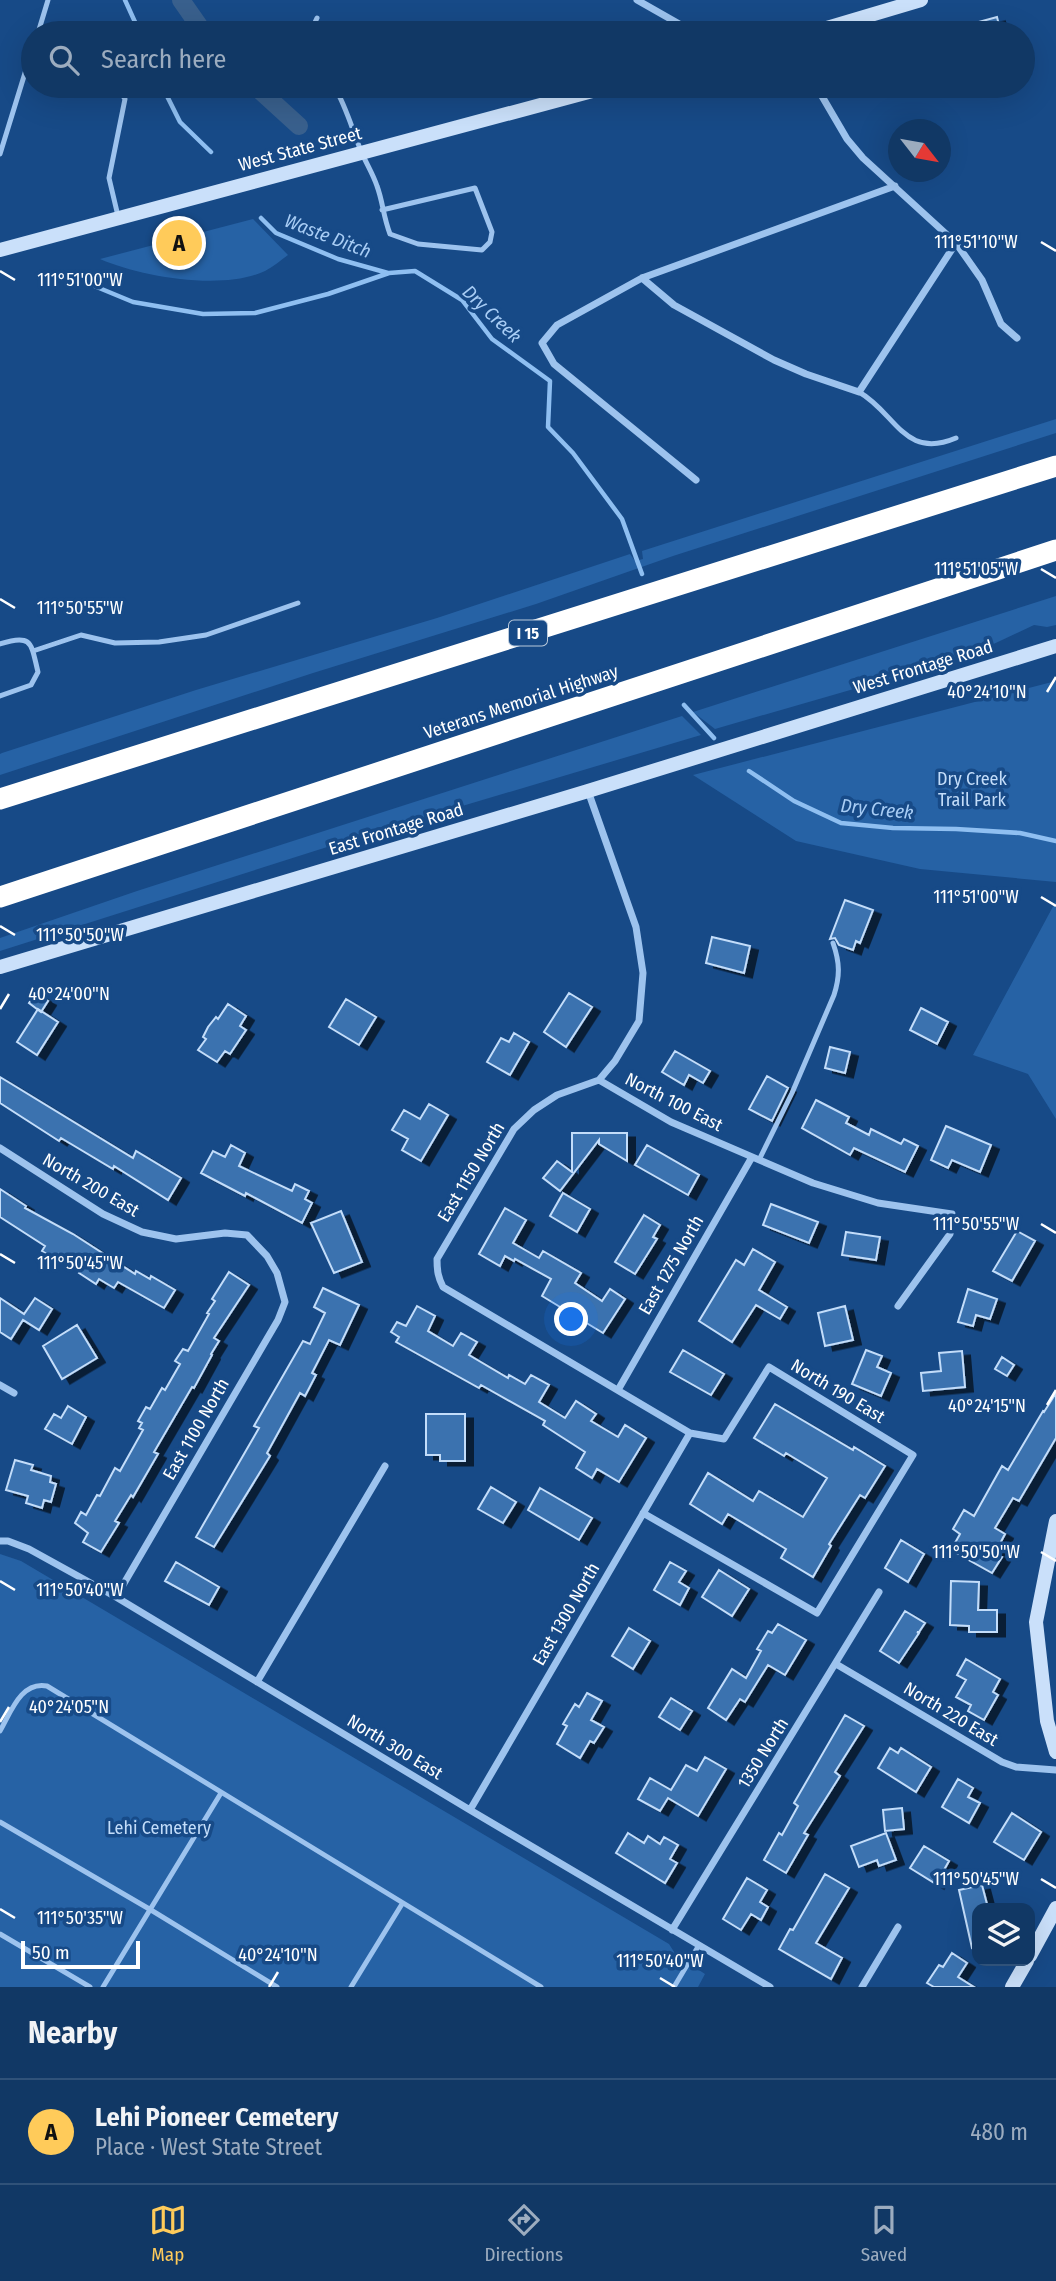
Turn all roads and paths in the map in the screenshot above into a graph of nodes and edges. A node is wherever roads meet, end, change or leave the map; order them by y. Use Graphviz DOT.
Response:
graph roads {
  1 [pos="48,0"];
  2 [pos="637,0"];
  3 [pos="921,0"];
  4 [pos="317,18"];
  5 [pos="42,21"];
  6 [pos="316,21"];
  7 [pos="676,21"];
  8 [pos="850,21"];
  9 [pos="21,86"];
  10 [pos="124,98"];
  11 [pos="340,98"];
  12 [pos="566,98"];
  13 [pos="824,98"];
  14 [pos="362,153"];
  15 [pos="0,154"];
  16 [pos="895,186"];
  17 [pos="382,210"];
  18 [pos="119,218"];
  19 [pos="956,243"];
  20 [pos="1,248"];
  21 [pos="642,278"];
  22 [pos="1017,338"];
  23 [pos="859,392"];
  24 [pos="956,438"];
  25 [pos="1056,466"];
  26 [pos="696,480"];
  27 [pos="1056,550"];
  28 [pos="298,603"];
  29 [pos="0,644"];
  30 [pos="1056,646"];
  31 [pos="33,651"];
  32 [pos="0,696"];
  33 [pos="802,725"];
  34 [pos="588,791"];
  35 [pos="0,799"];
  36 [pos="10,894"];
  37 [pos="833,943"];
  38 [pos="0,967"];
  39 [pos="599,1080"];
  40 [pos="0,1148"];
  41 [pos="756,1158"];
  42 [pos="277,1273"];
  43 [pos="441,1282"];
  44 [pos="898,1306"];
  45 [pos="0,1385"];
  46 [pos="618,1390"];
  47 [pos="14,1393"];
  48 [pos="690,1433"];
  49 [pos="384,1466"];
  50 [pos="643,1513"];
  51 [pos="1056,1521"];
  52 [pos="0,1541"];
  53 [pos="880,1592"];
  54 [pos="116,1597"];
  55 [pos="836,1664"];
  56 [pos="257,1682"];
  57 [pos="0,1731"];
  58 [pos="1056,1752"];
  59 [pos="1056,1770"];
  60 [pos="221,1793"];
  61 [pos="470,1810"];
  62 [pos="0,1822"];
  63 [pos="402,1904"];
  64 [pos="1056,1908"];
  65 [pos="151,1910"];
  66 [pos="898,1927"];
  67 [pos="672,1930"];
  68 [pos="0,1934"];
  69 [pos="699,1945"];
  70 [pos="1035,1947"];
  71 [pos="1024,1966"];
  72 [pos="90,1987"];
  73 [pos="103,1987"];
  74 [pos="277,1987"];
  75 [pos="351,1987"];
  76 [pos="541,1987"];
  77 [pos="674,1987"];
  78 [pos="770,1987"];
  79 [pos="862,1987"];
  80 [pos="1012,1987"];
  1 -- 5 [label="lane"];
  2 -- 7 [label="street"];
  3 -- 8 [label="street"];
  4 -- 6 [label="lane"];
  9 -- 15 [label="lane"];
  10 -- 18 [label="lane"];
  11 -- 14 [label="lane"];
  12 -- 14 [label="street, West State Street"];
  13 -- 16 [label="street"];
  14 -- 17 [label="lane"];
  14 -- 18 [label="street, West State Street"];
  16 -- 19 [label="street"];
  16 -- 21 [label="street"];
  17 -- 17 [label="lane"];
  18 -- 20 [label="street, West State Street"];
  19 -- 22 [label="street"];
  19 -- 23 [label="street"];
  21 -- 23 [label="street"];
  21 -- 26 [label="street"];
  23 -- 24 [label="lane"];
  25 -- 35 [label="highway, I 15"];
  27 -- 36 [label="highway, Veterans Memorial Highway"];
  28 -- 31 [label="lane"];
  29 -- 31 [label="lane"];
  30 -- 33 [label="street, West Frontage Road"];
  31 -- 32 [label="lane"];
  33 -- 34 [label="street, East Frontage Road"];
  34 -- 38 [label="street, East Frontage Road"];
  34 -- 39 [label="street, North 100 East"];
  37 -- 41 [label="lane"];
  39 -- 41 [label="street, North 100 East"];
  39 -- 43 [label="street, East 1150 North"];
  40 -- 42 [label="street, North 200 East"];
  41 -- 44 [label="street, North 100 East"];
  41 -- 46 [label="street, East 1275 North"];
  42 -- 54 [label="street, East 1100 North"];
  43 -- 46 [label="street, North 190 East"];
  45 -- 47 [label="street"];
  46 -- 48 [label="street, North 190 East"];
  48 -- 50 [label="street, East 1300 North"];
  48 -- 50 [label="street, North 190 East"];
  49 -- 56 [label="street"];
  50 -- 61 [label="street, East 1300 North"];
  51 -- 58 [label="street"];
  52 -- 54 [label="street, North 300 East"];
  53 -- 55 [label="street, 1350 North"];
  54 -- 56 [label="street, North 300 East"];
  55 -- 59 [label="street, North 220 East"];
  55 -- 67 [label="street, 1350 North"];
  56 -- 61 [label="street, North 300 East"];
  57 -- 60 [label="lane"];
  60 -- 63 [label="lane"];
  60 -- 65 [label="lane"];
  61 -- 67 [label="street, North 300 East"];
  62 -- 65 [label="lane"];
  63 -- 75 [label="lane"];
  63 -- 76 [label="lane"];
  64 -- 70 [label="street"];
  65 -- 73 [label="lane"];
  65 -- 74 [label="lane"];
  66 -- 79 [label="street"];
  67 -- 69 [label="street, North 300 East"];
  68 -- 72 [label="lane"];
  69 -- 77 [label="lane"];
  69 -- 78 [label="street, North 300 East"];
  71 -- 80 [label="street"];
}
